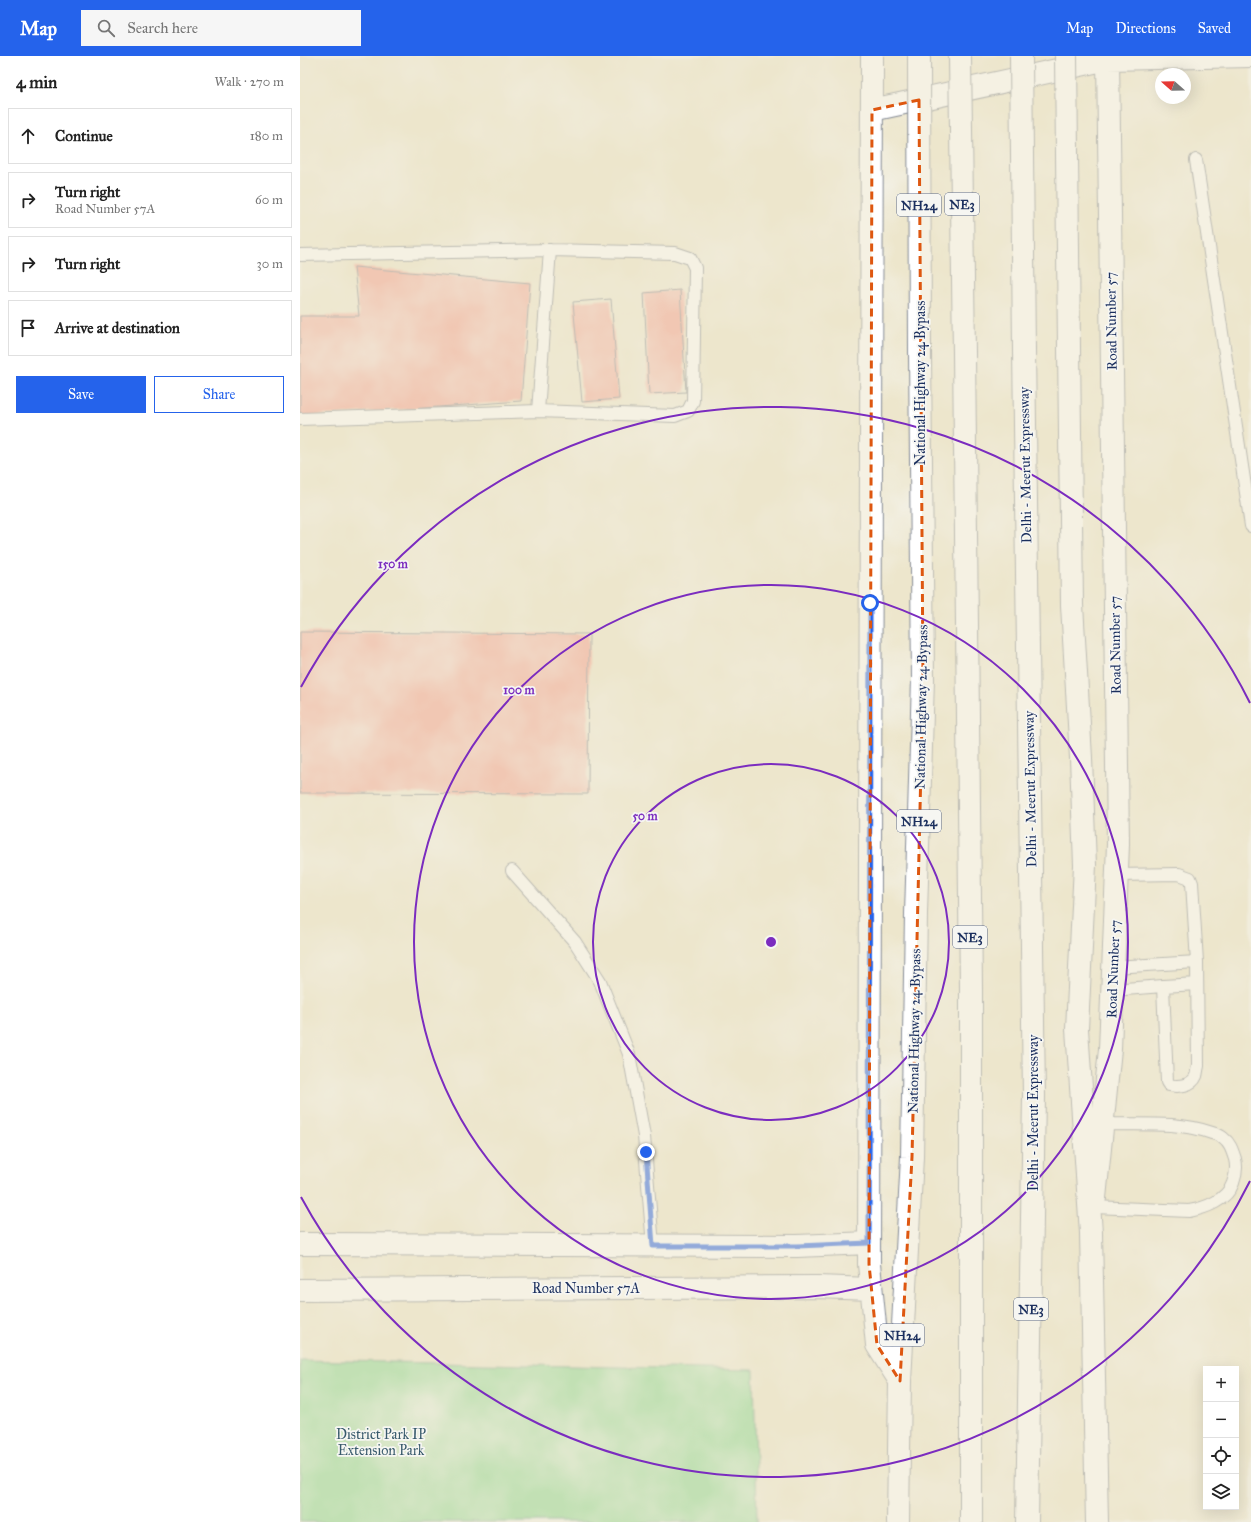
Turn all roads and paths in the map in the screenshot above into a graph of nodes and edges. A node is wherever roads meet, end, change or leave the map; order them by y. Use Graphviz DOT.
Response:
graph roads {
  1 [pos="872,56"];
  2 [pos="919,56"];
  3 [pos="960,56"];
  4 [pos="1021,56"];
  5 [pos="1066,56"];
  6 [pos="1251,56"];
  7 [pos="1108,58"];
  8 [pos="872,110"];
  9 [pos="1196,160"];
  10 [pos="550,250"];
  11 [pos="300,255"];
  12 [pos="538,411"];
  13 [pos="300,419"];
  14 [pos="1251,526"];
  15 [pos="512,871"];
  16 [pos="1116,875"];
  17 [pos="1197,962"];
  18 [pos="1113,967"];
  19 [pos="1197,984"];
  20 [pos="1163,986"];
  21 [pos="1112,990"];
  22 [pos="1102,1124"];
  23 [pos="1094,1207"];
  24 [pos="1091,1233"];
  25 [pos="869,1243"];
  26 [pos="300,1244"];
  27 [pos="653,1246"];
  28 [pos="871,1289"];
  29 [pos="300,1290"];
  30 [pos="900,1381"];
  31 [pos="898,1522"];
  32 [pos="971,1522"];
  33 [pos="1027,1522"];
  34 [pos="1097,1522"];
  1 -- 8 [label="main road"];
  2 -- 30 [label="main road, National Highway 24 Bypass / NH24, bridge"];
  3 -- 32 [label="main road, NE3, bridge"];
  4 -- 33 [label="main road, Delhi - Meerut Expressway / NE3, bridge"];
  5 -- 24 [label="main road, bridge"];
  6 -- 7 [label="main road"];
  7 -- 8 [label="main road"];
  7 -- 16 [label="main road, Road Number 57"];
  8 -- 25 [label="main road"];
  9 -- 14 [label="lane"];
  10 -- 11 [label="lane"];
  10 -- 12 [label="lane"];
  10 -- 12 [label="lane"];
  12 -- 13 [label="lane"];
  15 -- 27 [label="lane"];
  16 -- 17 [label="lane"];
  16 -- 18 [label="main road, Road Number 57"];
  17 -- 18 [label="lane"];
  17 -- 19 [label="lane"];
  18 -- 21 [label="main road, Road Number 57"];
  19 -- 20 [label="lane"];
  19 -- 20 [label="lane"];
  20 -- 21 [label="lane"];
  21 -- 22 [label="main road, Road Number 57"];
  22 -- 23 [label="main road, Road Number 57"];
  22 -- 23 [label="lane"];
  23 -- 24 [label="main road, Road Number 57"];
  24 -- 34 [label="main road"];
  25 -- 27 [label="main road"];
  25 -- 28 [label="main road"];
  26 -- 27 [label="main road"];
  28 -- 29 [label="main road, Road Number 57A"];
  28 -- 30 [label="main road"];
  30 -- 31 [label="main road, National Highway 24 Bypass"];
}
